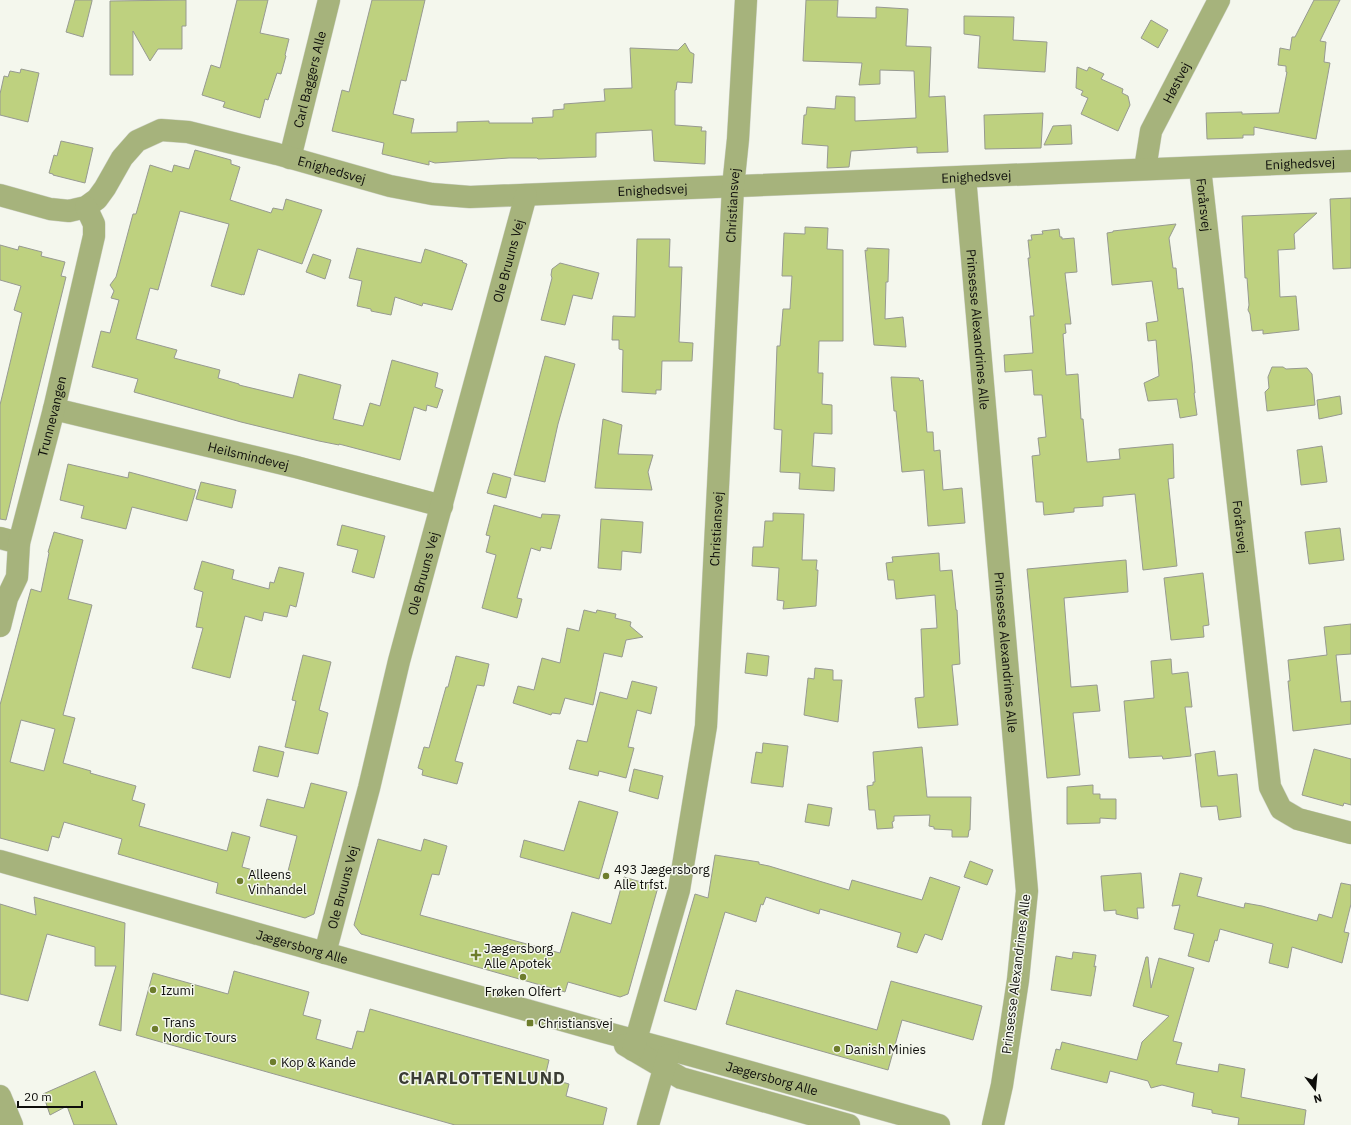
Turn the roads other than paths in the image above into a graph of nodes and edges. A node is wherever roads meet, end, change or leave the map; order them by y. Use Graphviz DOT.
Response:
graph roads {
  1 [pos="329,0"];
  2 [pos="746,0"];
  3 [pos="1218,0"];
  4 [pos="290,158"];
  5 [pos="1351,161"];
  6 [pos="1200,168"];
  7 [pos="1145,169"];
  8 [pos="965,178"];
  9 [pos="733,187"];
  10 [pos="0,195"];
  11 [pos="526,196"];
  12 [pos="86,206"];
  13 [pos="54,409"];
  14 [pos="442,506"];
  15 [pos="10,540"];
  16 [pos="0,626"];
  17 [pos="1351,833"];
  18 [pos="0,861"];
  19 [pos="325,953"];
  20 [pos="635,1045"];
  21 [pos="667,1059"];
  22 [pos="0,1096"];
  23 [pos="12,1125"];
  24 [pos="648,1125"];
  25 [pos="849,1125"];
  26 [pos="939,1125"];
  27 [pos="993,1125"];
  1 -- 4 [label="street, Carl Baggers Alle"];
  2 -- 9 [label="street, Christiansvej"];
  3 -- 7 [label="street, Høstvej"];
  4 -- 11 [label="street, Enighedsvej"];
  4 -- 12 [label="street, Enighedsvej"];
  5 -- 6 [label="street, Enighedsvej"];
  6 -- 7 [label="street, Enighedsvej"];
  6 -- 17 [label="street, Forårsvej"];
  7 -- 8 [label="street, Enighedsvej"];
  8 -- 9 [label="street, Enighedsvej"];
  8 -- 27 [label="street, Prinsesse Alexandrines Alle"];
  9 -- 11 [label="street, Enighedsvej"];
  9 -- 20 [label="street, Christiansvej"];
  10 -- 12 [label="street, Enighedsvej"];
  11 -- 14 [label="street, Ole Bruuns Vej"];
  12 -- 13 [label="street, Trunnevangen"];
  13 -- 14 [label="street, Heilsmindevej"];
  13 -- 15 [label="street, Trunnevangen"];
  14 -- 19 [label="street, Ole Bruuns Vej"];
  15 -- 16 [label="street, Trunnevangen"];
  18 -- 19 [label="street, Jægersborg Alle"];
  19 -- 20 [label="street, Jægersborg Alle"];
  20 -- 21 [label="street, Jægersborg Alle"];
  21 -- 24 [label="street"];
  21 -- 25 [label="street, Jægersborg Alle"];
  21 -- 26 [label="street, Jægersborg Alle"];
  22 -- 23 [label="street"];
}
